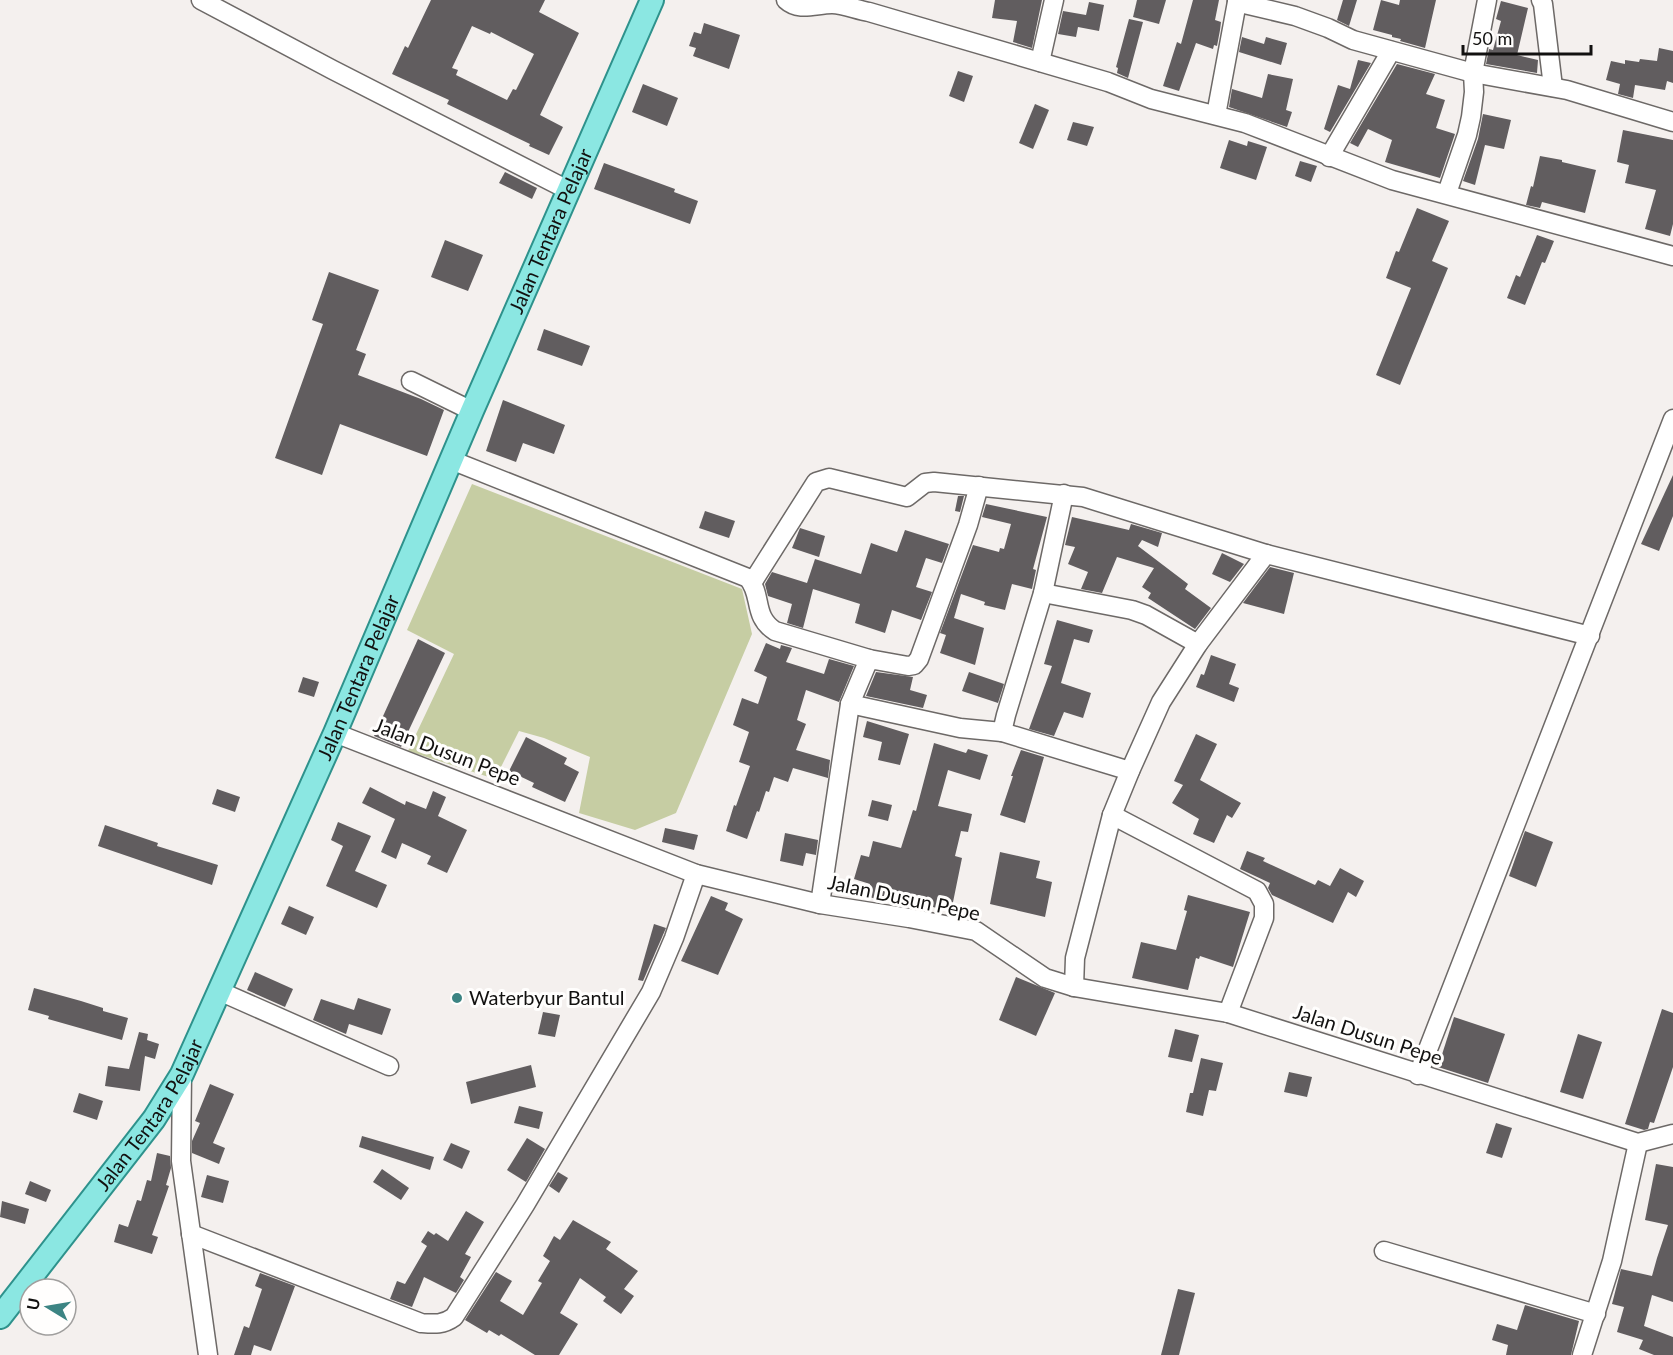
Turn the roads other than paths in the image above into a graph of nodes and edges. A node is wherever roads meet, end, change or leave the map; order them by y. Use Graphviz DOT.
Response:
graph roads {
  1 [pos="201,0"];
  2 [pos="652,0"];
  3 [pos="786,0"];
  4 [pos="1054,0"];
  5 [pos="1487,0"];
  6 [pos="1541,0"];
  7 [pos="1237,1"];
  8 [pos="1391,51"];
  9 [pos="1040,62"];
  10 [pos="1473,73"];
  11 [pos="1553,87"];
  12 [pos="1216,115"];
  13 [pos="1673,122"];
  14 [pos="1329,157"];
  15 [pos="568,190"];
  16 [pos="1448,193"];
  17 [pos="1673,256"];
  18 [pos="411,381"];
  19 [pos="472,411"];
  20 [pos="1673,418"];
  21 [pos="451,460"];
  22 [pos="979,486"];
  23 [pos="1064,494"];
  24 [pos="1266,554"];
  25 [pos="752,583"];
  26 [pos="1043,593"];
  27 [pos="1590,636"];
  28 [pos="1198,644"];
  29 [pos="869,659"];
  30 [pos="850,704"];
  31 [pos="336,732"];
  32 [pos="1002,732"];
  33 [pos="1130,771"];
  34 [pos="1112,815"];
  35 [pos="696,874"];
  36 [pos="820,904"];
  37 [pos="1074,987"];
  38 [pos="219,991"];
  39 [pos="1228,1013"];
  40 [pos="389,1066"];
  41 [pos="182,1074"];
  42 [pos="1418,1075"];
  43 [pos="1673,1134"];
  44 [pos="1638,1143"];
  45 [pos="191,1234"];
  46 [pos="1384,1251"];
  47 [pos="1596,1314"];
  48 [pos="0,1317"];
  49 [pos="208,1355"];
  50 [pos="1582,1355"];
  1 -- 15 [label="street"];
  2 -- 15 [label="main road, Jalan Tentara Pelajar"];
  3 -- 9 [label="street"];
  4 -- 9 [label="street"];
  5 -- 10 [label="street"];
  6 -- 11 [label="street"];
  7 -- 8 [label="street"];
  7 -- 12 [label="street"];
  8 -- 10 [label="street"];
  8 -- 14 [label="street"];
  9 -- 12 [label="street"];
  10 -- 11 [label="street"];
  10 -- 16 [label="street"];
  11 -- 13 [label="street"];
  12 -- 14 [label="street"];
  14 -- 16 [label="street"];
  15 -- 19 [label="main road, Jalan Tentara Pelajar"];
  16 -- 17 [label="street"];
  18 -- 19 [label="street"];
  19 -- 21 [label="main road, Jalan Tentara Pelajar"];
  20 -- 27 [label="street"];
  21 -- 25 [label="street"];
  21 -- 31 [label="main road, Jalan Tentara Pelajar"];
  22 -- 23 [label="street"];
  22 -- 25 [label="street"];
  22 -- 29 [label="street"];
  23 -- 24 [label="street"];
  23 -- 26 [label="street"];
  24 -- 27 [label="street"];
  24 -- 28 [label="street"];
  25 -- 29 [label="street"];
  26 -- 28 [label="street"];
  26 -- 32 [label="street"];
  27 -- 42 [label="street"];
  28 -- 33 [label="street"];
  29 -- 30 [label="street"];
  30 -- 32 [label="street"];
  30 -- 36 [label="street"];
  31 -- 35 [label="street, Jalan Dusun Pepe"];
  31 -- 38 [label="main road, Jalan Tentara Pelajar"];
  32 -- 33 [label="street"];
  33 -- 34 [label="street"];
  34 -- 37 [label="street"];
  34 -- 39 [label="street"];
  35 -- 36 [label="street, Jalan Dusun Pepe"];
  35 -- 45 [label="street"];
  36 -- 37 [label="street, Jalan Dusun Pepe"];
  37 -- 39 [label="street, Jalan Dusun Pepe"];
  38 -- 40 [label="street"];
  38 -- 41 [label="main road, Jalan Tentara Pelajar"];
  39 -- 42 [label="street, Jalan Dusun Pepe"];
  41 -- 45 [label="street"];
  41 -- 48 [label="main road, Jalan Tentara Pelajar"];
  42 -- 44 [label="street, Jalan Dusun Pepe"];
  43 -- 44 [label="street"];
  44 -- 47 [label="street"];
  45 -- 49 [label="street"];
  46 -- 47 [label="street"];
  47 -- 50 [label="street"];
}
